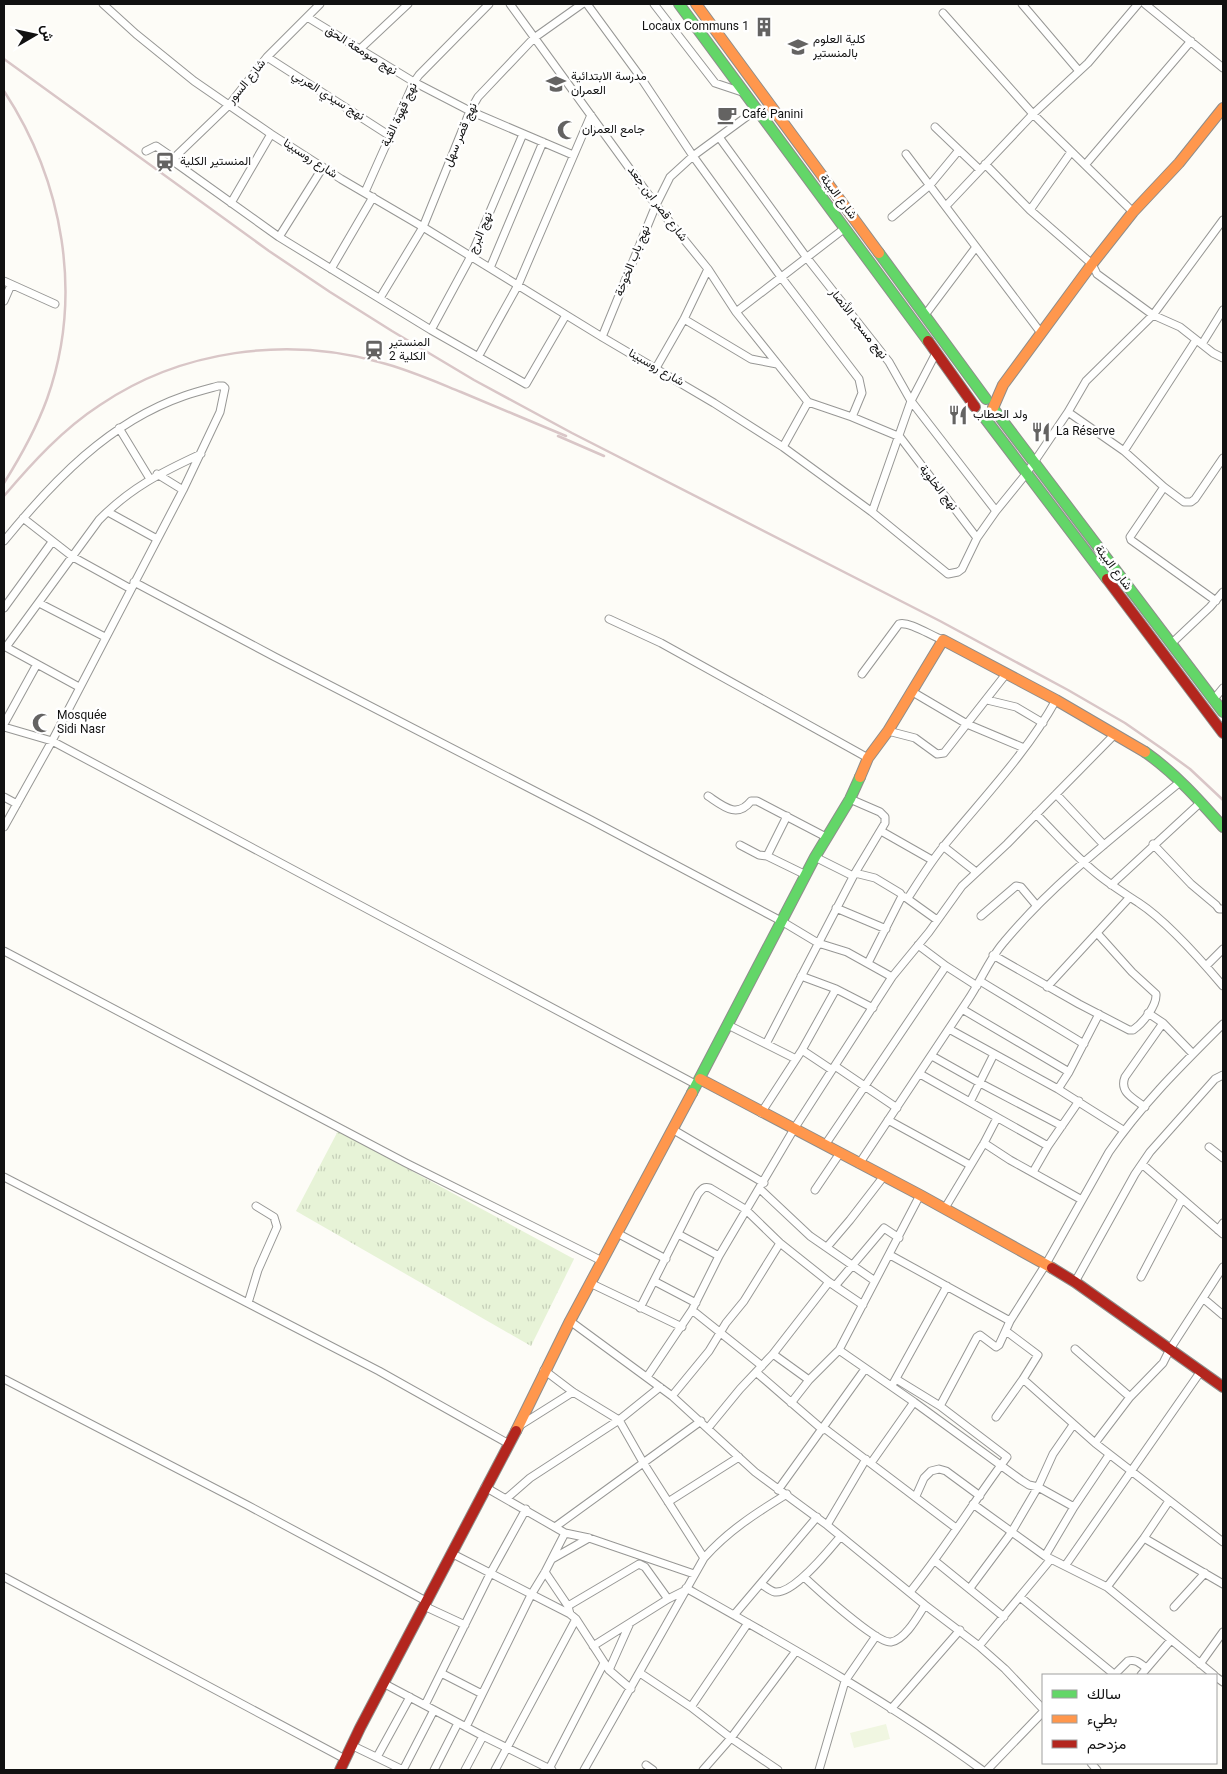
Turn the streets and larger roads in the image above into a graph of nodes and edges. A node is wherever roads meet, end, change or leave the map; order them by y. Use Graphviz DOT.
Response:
graph roads {
  1 [pos="103,4"];
  2 [pos="320,4"];
  3 [pos="408,4"];
  4 [pos="489,4"];
  5 [pos="510,4"];
  6 [pos="582,4"];
  7 [pos="587,4"];
  8 [pos="654,4"];
  9 [pos="679,4"];
  10 [pos="696,4"];
  11 [pos="1022,4"];
  12 [pos="1138,4"];
  13 [pos="1145,4"];
  14 [pos="943,13"];
  15 [pos="307,17"];
  16 [pos="534,38"];
  17 [pos="1191,41"];
  18 [pos="360,50"];
  19 [pos="267,57"];
  20 [pos="1223,68"];
  21 [pos="1080,71"];
  22 [pos="414,82"];
  23 [pos="745,93"];
  24 [pos="763,95"];
  25 [pos="230,105"];
  26 [pos="772,106"];
  27 [pos="1223,108"];
  28 [pos="757,109"];
  29 [pos="470,111"];
  30 [pos="1032,114"];
  31 [pos="591,115"];
  32 [pos="935,127"];
  33 [pos="271,134"];
  34 [pos="523,134"];
  35 [pos="390,136"];
  36 [pos="719,137"];
  37 [pos="543,142"];
  38 [pos="959,150"];
  39 [pos="146,152"];
  40 [pos="1071,152"];
  41 [pos="906,154"];
  42 [pos="573,155"];
  43 [pos="693,156"];
  44 [pos="175,159"];
  45 [pos="986,164"];
  46 [pos="1085,165"];
  47 [pos="323,167"];
  48 [pos="980,170"];
  49 [pos="930,186"];
  50 [pos="365,192"];
  51 [pos="373,197"];
  52 [pos="231,203"];
  53 [pos="656,204"];
  54 [pos="946,206"];
  55 [pos="1030,210"];
  56 [pos="1134,212"];
  57 [pos="892,217"];
  58 [pos="1223,220"];
  59 [pos="423,227"];
  60 [pos="845,228"];
  61 [pos="279,237"];
  62 [pos="976,247"];
  63 [pos="471,256"];
  64 [pos="807,258"];
  65 [pos="1092,264"];
  66 [pos="490,268"];
  67 [pos="331,269"];
  68 [pos="708,269"];
  69 [pos="781,276"];
  70 [pos="4,281"];
  71 [pos="11,285"];
  72 [pos="518,285"];
  73 [pos="380,298"];
  74 [pos="4,301"];
  75 [pos="55,304"];
  76 [pos="1223,310"];
  77 [pos="736,312"];
  78 [pos="566,315"];
  79 [pos="925,315"];
  80 [pos="1153,315"];
  81 [pos="684,319"];
  82 [pos="431,330"];
  83 [pos="1041,333"];
  84 [pos="602,337"];
  85 [pos="1199,342"];
  86 [pos="936,353"];
  87 [pos="478,357"];
  88 [pos="1223,358"];
  89 [pos="777,364"];
  90 [pos="656,368"];
  91 [pos="1003,385"];
  92 [pos="986,399"];
  93 [pos="911,401"];
  94 [pos="808,402"];
  95 [pos="975,407"];
  96 [pos="993,408"];
  97 [pos="1068,412"];
  98 [pos="852,417"];
  99 [pos="984,417"];
  100 [pos="119,428"];
  101 [pos="900,437"];
  102 [pos="783,447"];
  103 [pos="1124,451"];
  104 [pos="201,454"];
  105 [pos="1223,458"];
  106 [pos="1033,463"];
  107 [pos="158,474"];
  108 [pos="1026,474"];
  109 [pos="150,479"];
  110 [pos="1164,487"];
  111 [pos="183,490"];
  112 [pos="108,512"];
  113 [pos="872,512"];
  114 [pos="996,512"];
  115 [pos="23,518"];
  116 [pos="157,538"];
  117 [pos="977,538"];
  118 [pos="4,541"];
  119 [pos="52,542"];
  120 [pos="73,556"];
  121 [pos="134,582"];
  122 [pos="131,589"];
  123 [pos="1223,592"];
  124 [pos="1216,601"];
  125 [pos="39,603"];
  126 [pos="4,608"];
  127 [pos="609,619"];
  128 [pos="105,637"];
  129 [pos="943,640"];
  130 [pos="1172,643"];
  131 [pos="5,646"];
  132 [pos="38,664"];
  133 [pos="862,674"];
  134 [pos="1006,674"];
  135 [pos="80,687"];
  136 [pos="1223,688"];
  137 [pos="910,691"];
  138 [pos="1214,699"];
  139 [pos="987,700"];
  140 [pos="1056,700"];
  141 [pos="1223,712"];
  142 [pos="1043,722"];
  143 [pos="966,724"];
  144 [pos="4,725"];
  145 [pos="888,731"];
  146 [pos="1223,733"];
  147 [pos="1115,734"];
  148 [pos="52,742"];
  149 [pos="1024,748"];
  150 [pos="868,758"];
  151 [pos="1180,782"];
  152 [pos="1056,794"];
  153 [pos="708,796"];
  154 [pos="4,797"];
  155 [pos="850,799"];
  156 [pos="1201,802"];
  157 [pos="17,804"];
  158 [pos="1036,814"];
  159 [pos="787,816"];
  160 [pos="1223,827"];
  161 [pos="4,828"];
  162 [pos="881,830"];
  163 [pos="826,837"];
  164 [pos="1154,844"];
  165 [pos="740,845"];
  166 [pos="1104,845"];
  167 [pos="943,846"];
  168 [pos="767,856"];
  169 [pos="815,857"];
  170 [pos="932,860"];
  171 [pos="1084,863"];
  172 [pos="976,872"];
  173 [pos="854,874"];
  174 [pos="806,875"];
  175 [pos="1111,885"];
  176 [pos="905,897"];
  177 [pos="1129,898"];
  178 [pos="1037,906"];
  179 [pos="836,908"];
  180 [pos="1223,909"];
  181 [pos="981,916"];
  182 [pos="937,920"];
  183 [pos="783,922"];
  184 [pos="886,929"];
  185 [pos="1097,933"];
  186 [pos="818,943"];
  187 [pos="918,945"];
  188 [pos="1223,949"];
  189 [pos="4,951"];
  190 [pos="993,955"];
  191 [pos="868,963"];
  192 [pos="946,966"];
  193 [pos="1206,966"];
  194 [pos="801,976"];
  195 [pos="892,976"];
  196 [pos="978,984"];
  197 [pos="1223,986"];
  198 [pos="1047,987"];
  199 [pos="836,989"];
  200 [pos="873,1008"];
  201 [pos="962,1009"];
  202 [pos="1148,1013"];
  203 [pos="1099,1014"];
  204 [pos="1163,1023"];
  205 [pos="1223,1024"];
  206 [pos="728,1025"];
  207 [pos="949,1029"];
  208 [pos="766,1044"];
  209 [pos="1084,1044"];
  210 [pos="802,1050"];
  211 [pos="994,1054"];
  212 [pos="1193,1054"];
  213 [pos="932,1056"];
  214 [pos="796,1059"];
  215 [pos="833,1068"];
  216 [pos="1069,1072"];
  217 [pos="920,1074"];
  218 [pos="1223,1075"];
  219 [pos="699,1082"];
  220 [pos="980,1083"];
  221 [pos="865,1086"];
  222 [pos="1058,1089"];
  223 [pos="1079,1101"];
  224 [pos="970,1102"];
  225 [pos="1144,1107"];
  226 [pos="897,1108"];
  227 [pos="761,1113"];
  228 [pos="997,1118"];
  229 [pos="888,1120"];
  230 [pos="1062,1126"];
  231 [pos="672,1129"];
  232 [pos="794,1130"];
  233 [pos="1123,1130"];
  234 [pos="984,1143"];
  235 [pos="825,1145"];
  236 [pos="1048,1146"];
  237 [pos="1209,1147"];
  238 [pos="840,1153"];
  239 [pos="1223,1158"];
  240 [pos="859,1164"];
  241 [pos="1142,1164"];
  242 [pos="970,1165"];
  243 [pos="1033,1172"];
  244 [pos="884,1176"];
  245 [pos="4,1177"];
  246 [pos="762,1186"];
  247 [pos="815,1190"];
  248 [pos="920,1195"];
  249 [pos="1182,1199"];
  250 [pos="1082,1200"];
  251 [pos="256,1206"];
  252 [pos="945,1208"];
  253 [pos="746,1210"];
  254 [pos="1223,1222"];
  255 [pos="1220,1232"];
  256 [pos="617,1233"];
  257 [pos="678,1234"];
  258 [pos="899,1238"];
  259 [pos="780,1243"];
  260 [pos="826,1247"];
  261 [pos="890,1255"];
  262 [pos="719,1256"];
  263 [pos="666,1259"];
  264 [pos="602,1261"];
  265 [pos="1046,1264"];
  266 [pos="852,1266"];
  267 [pos="1223,1267"];
  268 [pos="1141,1276"];
  269 [pos="654,1281"];
  270 [pos="875,1281"];
  271 [pos="1075,1282"];
  272 [pos="590,1283"];
  273 [pos="832,1284"];
  274 [pos="947,1286"];
  275 [pos="1204,1299"];
  276 [pos="248,1303"];
  277 [pos="696,1303"];
  278 [pos="863,1305"];
  279 [pos="640,1308"];
  280 [pos="692,1310"];
  281 [pos="1223,1315"];
  282 [pos="570,1321"];
  283 [pos="1010,1321"];
  284 [pos="682,1327"];
  285 [pos="720,1331"];
  286 [pos="1006,1331"];
  287 [pos="1074,1349"];
  288 [pos="1170,1349"];
  289 [pos="840,1350"];
  290 [pos="772,1354"];
  291 [pos="762,1366"];
  292 [pos="865,1369"];
  293 [pos="544,1370"];
  294 [pos="1202,1371"];
  295 [pos="756,1372"];
  296 [pos="647,1377"];
  297 [pos="4,1379"];
  298 [pos="896,1379"];
  299 [pos="1023,1379"];
  300 [pos="809,1380"];
  301 [pos="892,1386"];
  302 [pos="660,1387"];
  303 [pos="1223,1387"];
  304 [pos="572,1392"];
  305 [pos="672,1396"];
  306 [pos="1130,1397"];
  307 [pos="914,1402"];
  308 [pos="791,1403"];
  309 [pos="940,1406"];
  310 [pos="996,1416"];
  311 [pos="619,1420"];
  312 [pos="701,1421"];
  313 [pos="1073,1425"];
  314 [pos="517,1428"];
  315 [pos="708,1428"];
  316 [pos="823,1429"];
  317 [pos="509,1444"];
  318 [pos="1095,1444"];
  319 [pos="1109,1455"];
  320 [pos="739,1457"];
  321 [pos="868,1461"];
  322 [pos="644,1464"];
  323 [pos="1000,1466"];
  324 [pos="1131,1472"];
  325 [pos="485,1487"];
  326 [pos="1038,1487"];
  327 [pos="778,1490"];
  328 [pos="787,1494"];
  329 [pos="916,1496"];
  330 [pos="980,1496"];
  331 [pos="507,1498"];
  332 [pos="1169,1501"];
  333 [pos="668,1502"];
  334 [pos="973,1504"];
  335 [pos="1074,1507"];
  336 [pos="526,1509"];
  337 [pos="817,1517"];
  338 [pos="827,1525"];
  339 [pos="555,1526"];
  340 [pos="956,1528"];
  341 [pos="565,1533"];
  342 [pos="1011,1533"];
  343 [pos="840,1536"];
  344 [pos="589,1538"];
  345 [pos="1144,1538"];
  346 [pos="1223,1542"];
  347 [pos="451,1553"];
  348 [pos="704,1558"];
  349 [pos="1048,1558"];
  350 [pos="552,1559"];
  351 [pos="643,1561"];
  352 [pos="935,1561"];
  353 [pos="1065,1566"];
  354 [pos="545,1572"];
  355 [pos="1205,1573"];
  356 [pos="490,1574"];
  357 [pos="694,1574"];
  358 [pos="4,1577"];
  359 [pos="804,1577"];
  360 [pos="1223,1583"];
  361 [pos="761,1584"];
  362 [pos="970,1588"];
  363 [pos="1107,1588"];
  364 [pos="685,1590"];
  365 [pos="910,1592"];
  366 [pos="531,1595"];
  367 [pos="1020,1597"];
  368 [pos="668,1599"];
  369 [pos="425,1603"];
  370 [pos="925,1605"];
  371 [pos="568,1606"];
  372 [pos="1174,1607"];
  373 [pos="734,1615"];
  374 [pos="573,1617"];
  375 [pos="1004,1617"];
  376 [pos="630,1622"];
  377 [pos="748,1623"];
  378 [pos="466,1625"];
  379 [pos="960,1630"];
  380 [pos="1223,1632"];
  381 [pos="876,1636"];
  382 [pos="1171,1640"];
  383 [pos="593,1646"];
  384 [pos="980,1646"];
  385 [pos="796,1651"];
  386 [pos="604,1663"];
  387 [pos="1200,1664"];
  388 [pos="1146,1668"];
  389 [pos="609,1670"];
  390 [pos="441,1673"];
  391 [pos="640,1673"];
  392 [pos="1114,1674"];
  393 [pos="1116,1674"];
  394 [pos="1142,1674"];
  395 [pos="1212,1674"];
  396 [pos="845,1681"];
  397 [pos="383,1683"];
  398 [pos="631,1689"];
  399 [pos="482,1694"];
  400 [pos="410,1697"];
  401 [pos="425,1705"];
  402 [pos="691,1707"];
  403 [pos="891,1709"];
  404 [pos="434,1710"];
  405 [pos="1042,1710"];
  406 [pos="1042,1712"];
  407 [pos="458,1723"];
  408 [pos="466,1727"];
  409 [pos="483,1736"];
  410 [pos="731,1738"];
  411 [pos="352,1745"];
  412 [pos="506,1748"];
  413 [pos="377,1757"];
  414 [pos="345,1760"];
  415 [pos="770,1768"];
  416 [pos="551,1769"];
  417 [pos="340,1770"];
  418 [pos="403,1770"];
  419 [pos="434,1770"];
  420 [pos="465,1770"];
  421 [pos="496,1770"];
  422 [pos="584,1770"];
  423 [pos="703,1770"];
  424 [pos="778,1770"];
  425 [pos="819,1770"];
  426 [pos="982,1770"];
  427 [pos="987,1770"];
  1 -- 25 [label="street, شارع روسبينا"];
  2 -- 15 [label="street, شارع السور"];
  3 -- 18 [label="street"];
  4 -- 22 [label="street, نهج قهوة القبة"];
  5 -- 16 [label="street, شارع قصر ابن جعد"];
  6 -- 16 [label="street, نهج قصر سهل"];
  7 -- 43 [label="street"];
  8 -- 23 [label="street"];
  9 -- 23 [label="street, شارع البيئة"];
  10 -- 24 [label="street, شارع البيئة"];
  11 -- 21 [label="street"];
  12 -- 21 [label="street"];
  13 -- 17 [label="street"];
  14 -- 30 [label="street"];
  15 -- 18 [label="street, نهج صومعة الحق"];
  15 -- 19 [label="street, شارع السور"];
  16 -- 29 [label="street, نهج قصر سهل"];
  16 -- 31 [label="street, شارع قصر ابن جعد"];
  17 -- 20 [label="street"];
  17 -- 46 [label="street"];
  18 -- 22 [label="street, نهج صومعة الحق"];
  19 -- 25 [label="street, شارع السور"];
  19 -- 35 [label="street, نهج سيدي العربي"];
  21 -- 30 [label="street"];
  22 -- 29 [label="street, نهج صومعة الحق"];
  22 -- 35 [label="street, نهج قهوة القبة"];
  23 -- 28 [label="street, شارع البيئة"];
  24 -- 26 [label="street, شارع البيئة"];
  24 -- 28 [label="street"];
  25 -- 33 [label="street, شارع روسبينا"];
  25 -- 44 [label="street, شارع السور"];
  26 -- 28 [label="street"];
  26 -- 79 [label="street, شارع البيئة"];
  27 -- 56 [label="street"];
  28 -- 36 [label="street, نهج باب الخوخة"];
  28 -- 60 [label="street, شارع البيئة"];
  29 -- 34 [label="street, نهج صومعة الحق"];
  29 -- 59 [label="street, نهج قصر سهل"];
  30 -- 40 [label="street"];
  30 -- 45 [label="street"];
  31 -- 42 [label="street"];
  31 -- 53 [label="street, شارع قصر ابن جعد"];
  32 -- 38 [label="street"];
  33 -- 47 [label="street, شارع روسبينا"];
  33 -- 52 [label="street"];
  34 -- 37 [label="street, نهج صومعة الحق"];
  34 -- 63 [label="street, نهج البرج"];
  35 -- 50 [label="street, نهج قهوة القبة"];
  36 -- 43 [label="street, نهج باب الخوخة"];
  36 -- 64 [label="street, نهج مسجد الأنصار"];
  37 -- 42 [label="street, نهج صومعة الحق"];
  37 -- 66 [label="street"];
  38 -- 48 [label="street"];
  38 -- 49 [label="street"];
  39 -- 44 [label="street"];
  40 -- 46 [label="street"];
  40 -- 55 [label="street"];
  41 -- 49 [label="street"];
  42 -- 72 [label="street"];
  43 -- 53 [label="street, نهج باب الخوخة"];
  43 -- 69 [label="street"];
  44 -- 52 [label="street"];
  45 -- 48 [label="street"];
  45 -- 55 [label="street"];
  46 -- 56 [label="street"];
  47 -- 50 [label="street, شارع روسبينا"];
  47 -- 61 [label="street"];
  48 -- 54 [label="street"];
  49 -- 54 [label="street"];
  49 -- 57 [label="street"];
  50 -- 51 [label="street, شارع روسبينا"];
  51 -- 59 [label="street, شارع روسبينا"];
  51 -- 67 [label="street"];
  52 -- 61 [label="street"];
  53 -- 68 [label="street, شارع قصر ابن جعد"];
  53 -- 84 [label="street, نهج باب الخوخة"];
  54 -- 62 [label="street"];
  55 -- 65 [label="street"];
  56 -- 65 [label="street"];
  58 -- 80 [label="street, شارع روسبينا"];
  59 -- 63 [label="street, شارع روسبينا"];
  59 -- 73 [label="street, نهج قصر سهل"];
  60 -- 64 [label="street"];
  60 -- 86 [label="street, شارع البيئة"];
  61 -- 67 [label="street"];
  62 -- 79 [label="street"];
  62 -- 83 [label="street"];
  63 -- 66 [label="street, شارع روسبينا"];
  63 -- 82 [label="street, نهج البرج"];
  64 -- 69 [label="street"];
  64 -- 93 [label="street, نهج مسجد الأنصار"];
  65 -- 80 [label="street"];
  65 -- 83 [label="street"];
  66 -- 72 [label="street, شارع روسبينا"];
  67 -- 73 [label="street"];
  68 -- 77 [label="street, شارع قصر ابن جعد"];
  68 -- 81 [label="street"];
  69 -- 77 [label="street"];
  69 -- 98 [label="street"];
  70 -- 71 [label="street"];
  71 -- 74 [label="street"];
  71 -- 75 [label="street"];
  72 -- 78 [label="street, شارع روسبينا"];
  72 -- 87 [label="street"];
  73 -- 82 [label="street"];
  76 -- 85 [label="street"];
  77 -- 89 [label="street, شارع قصر ابن جعد"];
  78 -- 84 [label="street, شارع روسبينا"];
  78 -- 87 [label="street"];
  79 -- 92 [label="street, شارع البيئة"];
  80 -- 85 [label="street"];
  80 -- 97 [label="street, شارع روسبينا"];
  81 -- 89 [label="street"];
  81 -- 90 [label="street"];
  82 -- 87 [label="street"];
  83 -- 91 [label="street"];
  84 -- 90 [label="street, شارع روسبينا"];
  85 -- 88 [label="street"];
  85 -- 103 [label="street"];
  86 -- 93 [label="street"];
  86 -- 95 [label="street, شارع البيئة"];
  89 -- 94 [label="street, شارع قصر ابن جعد"];
  90 -- 102 [label="street, شارع روسبينا"];
  91 -- 92 [label="street"];
  91 -- 96 [label="street"];
  92 -- 95 [label="street"];
  92 -- 96 [label="street, شارع البيئة"];
  93 -- 101 [label="street"];
  93 -- 114 [label="street, نهج مسجد الأنصار"];
  94 -- 98 [label="street"];
  94 -- 102 [label="street"];
  95 -- 99 [label="street, شارع البيئة"];
  96 -- 99 [label="street"];
  96 -- 106 [label="street, شارع البيئة"];
  97 -- 103 [label="street"];
  97 -- 106 [label="street, شارع روسبينا"];
  98 -- 101 [label="street"];
  99 -- 108 [label="street, شارع البيئة"];
  100 -- 104 [label="street"];
  100 -- 109 [label="street"];
  100 -- 115 [label="street"];
  101 -- 113 [label="street"];
  101 -- 117 [label="street, نهج الخلوية"];
  102 -- 113 [label="street, شارع روسبينا"];
  103 -- 110 [label="street"];
  104 -- 107 [label="street"];
  104 -- 111 [label="street"];
  105 -- 110 [label="street"];
  106 -- 108 [label="street, شارع روسبينا"];
  106 -- 130 [label="street, شارع البيئة"];
  107 -- 109 [label="street"];
  107 -- 111 [label="street"];
  108 -- 114 [label="street, شارع روسبينا"];
  108 -- 146 [label="street, شارع البيئة"];
  109 -- 112 [label="street"];
  110 -- 124 [label="street"];
  111 -- 116 [label="street"];
  112 -- 116 [label="street"];
  112 -- 120 [label="street"];
  113 -- 117 [label="street, شارع روسبينا"];
  114 -- 117 [label="street, شارع روسبينا"];
  115 -- 118 [label="street"];
  115 -- 119 [label="street"];
  116 -- 121 [label="street"];
  119 -- 120 [label="street"];
  119 -- 126 [label="street"];
  120 -- 122 [label="street"];
  120 -- 125 [label="street"];
  121 -- 122 [label="street"];
  121 -- 183 [label="street"];
  122 -- 128 [label="street"];
  123 -- 124 [label="street"];
  124 -- 130 [label="street"];
  125 -- 128 [label="street"];
  125 -- 131 [label="street"];
  127 -- 150 [label="street"];
  128 -- 135 [label="street"];
  129 -- 133 [label="street"];
  129 -- 134 [label="street"];
  129 -- 137 [label="street"];
  130 -- 138 [label="street, شارع البيئة"];
  131 -- 132 [label="street"];
  132 -- 135 [label="street"];
  132 -- 144 [label="street"];
  134 -- 139 [label="street"];
  134 -- 140 [label="street"];
  135 -- 148 [label="street"];
  136 -- 138 [label="street"];
  137 -- 143 [label="street"];
  137 -- 145 [label="street"];
  138 -- 141 [label="street, شارع البيئة"];
  139 -- 142 [label="street"];
  139 -- 143 [label="street"];
  140 -- 142 [label="street"];
  140 -- 147 [label="street"];
  142 -- 149 [label="street"];
  143 -- 145 [label="street"];
  143 -- 149 [label="street"];
  144 -- 148 [label="street"];
  145 -- 150 [label="street"];
  147 -- 151 [label="street"];
  147 -- 152 [label="street"];
  148 -- 157 [label="street"];
  148 -- 219 [label="street"];
  149 -- 167 [label="street"];
  150 -- 155 [label="street"];
  151 -- 156 [label="street"];
  151 -- 166 [label="street"];
  152 -- 158 [label="street"];
  152 -- 166 [label="street"];
  153 -- 159 [label="street"];
  154 -- 157 [label="street"];
  155 -- 162 [label="street"];
  155 -- 163 [label="street"];
  156 -- 160 [label="street"];
  156 -- 164 [label="street"];
  157 -- 161 [label="street"];
  158 -- 171 [label="street"];
  158 -- 172 [label="street"];
  159 -- 163 [label="street"];
  159 -- 168 [label="street"];
  162 -- 170 [label="street"];
  162 -- 173 [label="street"];
  163 -- 169 [label="street"];
  164 -- 175 [label="street"];
  164 -- 180 [label="street"];
  165 -- 168 [label="street"];
  166 -- 171 [label="street"];
  167 -- 170 [label="street"];
  167 -- 172 [label="street"];
  168 -- 174 [label="street"];
  169 -- 173 [label="street"];
  169 -- 174 [label="street"];
  170 -- 176 [label="street"];
  171 -- 175 [label="street"];
  171 -- 178 [label="street"];
  172 -- 182 [label="street"];
  173 -- 176 [label="street"];
  173 -- 179 [label="street"];
  174 -- 183 [label="street"];
  175 -- 177 [label="street"];
  176 -- 182 [label="street"];
  176 -- 184 [label="street"];
  177 -- 185 [label="street"];
  177 -- 193 [label="street"];
  178 -- 181 [label="street"];
  178 -- 190 [label="street"];
  179 -- 184 [label="street"];
  179 -- 186 [label="street"];
  182 -- 187 [label="street"];
  183 -- 186 [label="street"];
  183 -- 206 [label="street"];
  184 -- 191 [label="street"];
  185 -- 198 [label="street"];
  185 -- 202 [label="street"];
  186 -- 191 [label="street"];
  186 -- 194 [label="street"];
  187 -- 192 [label="street"];
  187 -- 195 [label="street"];
  188 -- 193 [label="street"];
  189 -- 264 [label="street"];
  190 -- 196 [label="street"];
  190 -- 198 [label="street"];
  191 -- 195 [label="street"];
  192 -- 196 [label="street"];
  192 -- 221 [label="street"];
  193 -- 197 [label="street"];
  194 -- 199 [label="street"];
  194 -- 208 [label="street"];
  195 -- 200 [label="street"];
  196 -- 201 [label="street"];
  196 -- 209 [label="street"];
  198 -- 203 [label="street"];
  199 -- 200 [label="street"];
  199 -- 210 [label="street"];
  200 -- 215 [label="street"];
  201 -- 207 [label="street"];
  201 -- 216 [label="street"];
  202 -- 203 [label="street"];
  202 -- 204 [label="street"];
  203 -- 209 [label="street"];
  204 -- 212 [label="street"];
  204 -- 225 [label="street"];
  205 -- 212 [label="street"];
  206 -- 208 [label="street"];
  206 -- 219 [label="street"];
  207 -- 211 [label="street"];
  207 -- 213 [label="street"];
  208 -- 214 [label="street"];
  209 -- 216 [label="street"];
  210 -- 214 [label="street"];
  210 -- 215 [label="street"];
  211 -- 220 [label="street"];
  211 -- 222 [label="street"];
  212 -- 225 [label="street"];
  213 -- 217 [label="street"];
  213 -- 220 [label="street"];
  214 -- 227 [label="street"];
  215 -- 221 [label="street"];
  215 -- 232 [label="street"];
  216 -- 222 [label="street"];
  217 -- 224 [label="street"];
  217 -- 226 [label="street"];
  218 -- 241 [label="street"];
  219 -- 227 [label="street"];
  219 -- 231 [label="street"];
  220 -- 224 [label="street"];
  220 -- 230 [label="street"];
  221 -- 226 [label="street"];
  221 -- 235 [label="street"];
  222 -- 223 [label="street"];
  223 -- 230 [label="street"];
  223 -- 233 [label="street"];
  224 -- 228 [label="street"];
  225 -- 233 [label="street"];
  226 -- 229 [label="street"];
  227 -- 232 [label="street"];
  228 -- 234 [label="street"];
  228 -- 236 [label="street"];
  229 -- 240 [label="street"];
  229 -- 242 [label="street"];
  230 -- 236 [label="street"];
  231 -- 246 [label="street"];
  231 -- 256 [label="street"];
  232 -- 235 [label="street"];
  232 -- 246 [label="street"];
  233 -- 250 [label="street"];
  234 -- 242 [label="street"];
  234 -- 243 [label="street"];
  235 -- 238 [label="street"];
  236 -- 243 [label="street"];
  237 -- 239 [label="street"];
  238 -- 240 [label="street"];
  238 -- 247 [label="street"];
  240 -- 244 [label="street"];
  241 -- 249 [label="street"];
  241 -- 271 [label="street"];
  242 -- 252 [label="street"];
  243 -- 250 [label="street"];
  244 -- 248 [label="street"];
  244 -- 260 [label="street"];
  245 -- 276 [label="street"];
  246 -- 253 [label="street"];
  246 -- 260 [label="street"];
  248 -- 252 [label="street"];
  248 -- 258 [label="street"];
  249 -- 255 [label="street"];
  249 -- 268 [label="street"];
  250 -- 265 [label="street"];
  251 -- 276 [label="street"];
  252 -- 265 [label="street"];
  253 -- 257 [label="street"];
  253 -- 259 [label="street"];
  253 -- 262 [label="street"];
  254 -- 255 [label="street"];
  256 -- 263 [label="street"];
  256 -- 264 [label="street"];
  257 -- 262 [label="street"];
  257 -- 263 [label="street"];
  258 -- 261 [label="street"];
  258 -- 266 [label="street"];
  259 -- 273 [label="street"];
  259 -- 285 [label="street"];
  260 -- 266 [label="street"];
  261 -- 270 [label="street"];
  261 -- 274 [label="street"];
  262 -- 277 [label="street"];
  263 -- 269 [label="street"];
  264 -- 272 [label="street"];
  265 -- 271 [label="street"];
  265 -- 283 [label="street"];
  266 -- 270 [label="street"];
  266 -- 273 [label="street"];
  267 -- 275 [label="street"];
  269 -- 277 [label="street"];
  269 -- 279 [label="street"];
  270 -- 278 [label="street"];
  271 -- 288 [label="street"];
  272 -- 279 [label="street"];
  272 -- 282 [label="street"];
  273 -- 278 [label="street"];
  273 -- 290 [label="street"];
  274 -- 283 [label="street"];
  274 -- 298 [label="street"];
  275 -- 281 [label="street"];
  275 -- 288 [label="street"];
  276 -- 317 [label="street"];
  277 -- 280 [label="street"];
  278 -- 289 [label="street"];
  279 -- 284 [label="street"];
  280 -- 284 [label="street"];
  280 -- 285 [label="street"];
  282 -- 293 [label="street"];
  282 -- 296 [label="street"];
  283 -- 286 [label="street"];
  284 -- 296 [label="street"];
  285 -- 291 [label="street"];
  285 -- 305 [label="street"];
  286 -- 299 [label="street"];
  286 -- 309 [label="street"];
  287 -- 306 [label="street"];
  288 -- 294 [label="street"];
  288 -- 306 [label="street"];
  289 -- 292 [label="street"];
  289 -- 300 [label="street"];
  290 -- 291 [label="street"];
  290 -- 300 [label="street"];
  291 -- 295 [label="street"];
  292 -- 301 [label="street"];
  292 -- 316 [label="street"];
  293 -- 304 [label="street"];
  293 -- 314 [label="street"];
  294 -- 303 [label="street"];
  294 -- 324 [label="street"];
  295 -- 308 [label="street"];
  295 -- 315 [label="street"];
  296 -- 302 [label="street"];
  297 -- 369 [label="street"];
  298 -- 301 [label="street"];
  298 -- 309 [label="street"];
  299 -- 310 [label="street"];
  299 -- 313 [label="street"];
  300 -- 308 [label="street"];
  301 -- 307 [label="street"];
  302 -- 305 [label="street"];
  302 -- 311 [label="street"];
  304 -- 311 [label="street"];
  304 -- 314 [label="street"];
  305 -- 312 [label="street"];
  306 -- 318 [label="street"];
  307 -- 321 [label="street"];
  307 -- 323 [label="street"];
  308 -- 316 [label="street"];
  309 -- 323 [label="street"];
  311 -- 322 [label="street"];
  311 -- 331 [label="street"];
  312 -- 315 [label="street"];
  312 -- 322 [label="street"];
  313 -- 318 [label="street"];
  313 -- 326 [label="street"];
  314 -- 317 [label="street"];
  315 -- 320 [label="street"];
  316 -- 321 [label="street"];
  316 -- 327 [label="street"];
  317 -- 325 [label="street"];
  318 -- 319 [label="street"];
  319 -- 324 [label="street"];
  319 -- 335 [label="street"];
  320 -- 327 [label="street"];
  320 -- 333 [label="street"];
  321 -- 329 [label="street"];
  321 -- 338 [label="street"];
  322 -- 333 [label="street"];
  322 -- 339 [label="street"];
  323 -- 326 [label="street"];
  323 -- 330 [label="street"];
  324 -- 332 [label="street"];
  324 -- 353 [label="street"];
  325 -- 331 [label="street"];
  325 -- 347 [label="street"];
  326 -- 335 [label="street"];
  326 -- 342 [label="street"];
  327 -- 328 [label="street"];
  328 -- 337 [label="street"];
  328 -- 348 [label="street"];
  329 -- 330 [label="street"];
  329 -- 340 [label="street"];
  330 -- 334 [label="street"];
  331 -- 336 [label="street"];
  332 -- 345 [label="street"];
  332 -- 346 [label="street"];
  333 -- 348 [label="street"];
  334 -- 340 [label="street"];
  334 -- 342 [label="street"];
  335 -- 349 [label="street"];
  336 -- 339 [label="street"];
  336 -- 356 [label="street"];
  337 -- 338 [label="street"];
  337 -- 361 [label="street"];
  338 -- 343 [label="street"];
  339 -- 341 [label="street"];
  340 -- 352 [label="street"];
  341 -- 344 [label="street"];
  341 -- 350 [label="street"];
  342 -- 349 [label="street"];
  342 -- 362 [label="street"];
  343 -- 359 [label="street"];
  343 -- 365 [label="street"];
  344 -- 350 [label="street"];
  344 -- 351 [label="street"];
  345 -- 355 [label="street"];
  345 -- 363 [label="street"];
  347 -- 356 [label="street"];
  347 -- 369 [label="street"];
  348 -- 357 [label="street"];
  349 -- 353 [label="street"];
  349 -- 367 [label="street"];
  350 -- 354 [label="street"];
  351 -- 357 [label="street"];
  351 -- 368 [label="street"];
  351 -- 371 [label="street"];
  352 -- 362 [label="street"];
  352 -- 365 [label="street"];
  353 -- 363 [label="street"];
  354 -- 366 [label="street"];
  354 -- 371 [label="street"];
  355 -- 360 [label="street"];
  355 -- 372 [label="street"];
  356 -- 366 [label="street"];
  356 -- 378 [label="street"];
  357 -- 364 [label="street"];
  358 -- 414 [label="street"];
  359 -- 361 [label="street"];
  359 -- 381 [label="street"];
  361 -- 373 [label="street"];
  362 -- 375 [label="street"];
  363 -- 382 [label="street"];
  364 -- 368 [label="street"];
  364 -- 373 [label="street"];
  364 -- 391 [label="street"];
  365 -- 370 [label="street"];
  366 -- 374 [label="street"];
  366 -- 399 [label="street"];
  367 -- 375 [label="street"];
  367 -- 392 [label="street"];
  368 -- 376 [label="street"];
  369 -- 378 [label="street"];
  369 -- 397 [label="street"];
  370 -- 379 [label="street"];
  370 -- 381 [label="street"];
  371 -- 374 [label="street"];
  373 -- 377 [label="street"];
  374 -- 383 [label="street"];
  374 -- 412 [label="street"];
  375 -- 384 [label="street"];
  376 -- 383 [label="street"];
  376 -- 389 [label="street"];
  377 -- 385 [label="street"];
  377 -- 402 [label="street"];
  378 -- 390 [label="street"];
  379 -- 384 [label="street"];
  379 -- 403 [label="street"];
  380 -- 387 [label="street"];
  381 -- 396 [label="street"];
  382 -- 387 [label="street"];
  382 -- 388 [label="street"];
  383 -- 386 [label="street"];
  384 -- 405 [label="street"];
  385 -- 396 [label="street"];
  385 -- 410 [label="street"];
  386 -- 389 [label="street"];
  386 -- 416 [label="street"];
  387 -- 395 [label="street"];
  388 -- 393 [label="street"];
  388 -- 394 [label="street"];
  389 -- 398 [label="street"];
  390 -- 399 [label="street"];
  390 -- 401 [label="street"];
  391 -- 398 [label="street"];
  391 -- 402 [label="street"];
  396 -- 403 [label="street"];
  396 -- 425 [label="street"];
  397 -- 400 [label="street"];
  397 -- 411 [label="street"];
  398 -- 422 [label="street"];
  399 -- 408 [label="street"];
  400 -- 401 [label="street"];
  400 -- 413 [label="street"];
  401 -- 404 [label="street"];
  402 -- 410 [label="street"];
  403 -- 426 [label="street"];
  404 -- 407 [label="street"];
  404 -- 418 [label="street"];
  406 -- 427 [label="street"];
  407 -- 408 [label="street"];
  407 -- 419 [label="street"];
  408 -- 409 [label="street"];
  409 -- 412 [label="street"];
  409 -- 420 [label="street"];
  410 -- 415 [label="street"];
  410 -- 423 [label="street"];
  411 -- 413 [label="street"];
  411 -- 414 [label="street"];
  412 -- 416 [label="street"];
  412 -- 421 [label="street"];
  413 -- 418 [label="street"];
  414 -- 417 [label="street"];
  415 -- 424 [label="street"];
}
